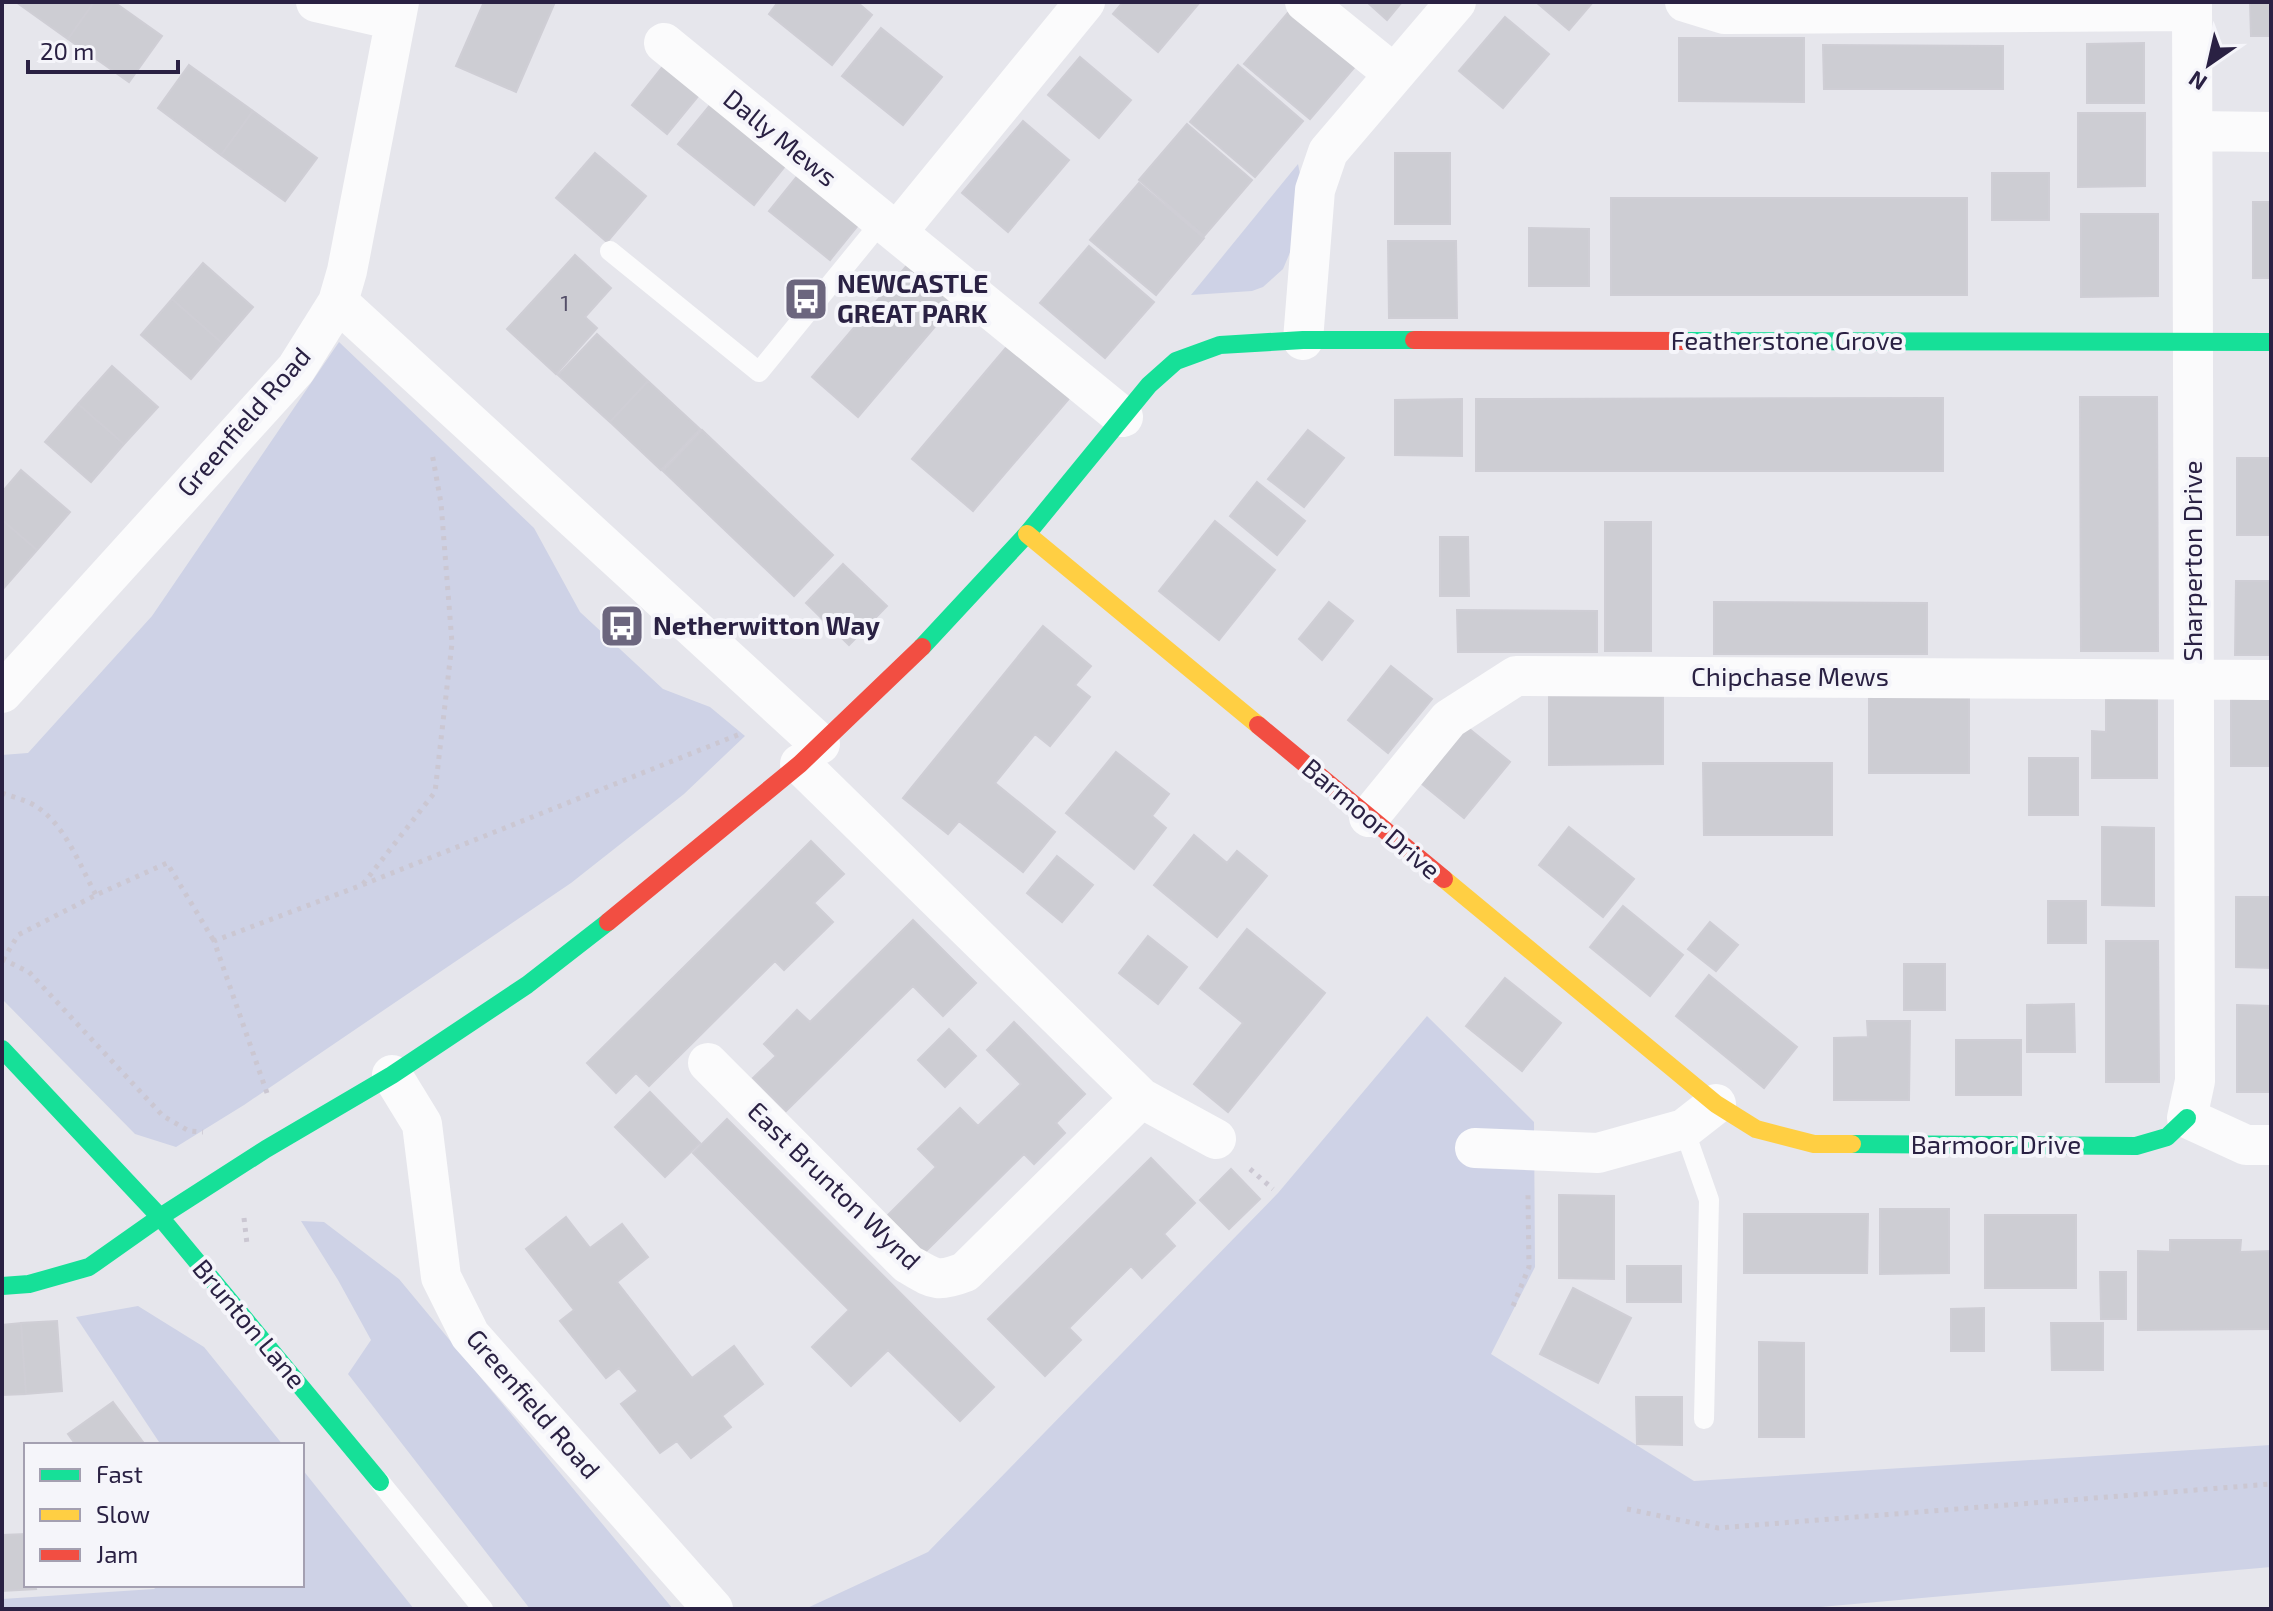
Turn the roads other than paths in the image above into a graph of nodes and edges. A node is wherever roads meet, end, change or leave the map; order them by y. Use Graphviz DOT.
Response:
graph roads {
  1 [pos="316,2"];
  2 [pos="1085,2"];
  3 [pos="1305,2"];
  4 [pos="1456,2"];
  5 [pos="1685,2"];
  6 [pos="2192,6"];
  7 [pos="397,11"];
  8 [pos="664,43"];
  9 [pos="1394,74"];
  10 [pos="2193,131"];
  11 [pos="2271,132"];
  12 [pos="890,226"];
  13 [pos="610,251"];
  14 [pos="338,302"];
  15 [pos="1303,340"];
  16 [pos="2193,342"];
  17 [pos="2271,342"];
  18 [pos="1123,417"];
  19 [pos="1027,534"];
  20 [pos="2194,680"];
  21 [pos="2271,680"];
  22 [pos="2,693"];
  23 [pos="810,754"];
  24 [pos="1369,817"];
  25 [pos="2,1049"];
  26 [pos="708,1063"];
  27 [pos="392,1075"];
  28 [pos="1141,1098"];
  29 [pos="1716,1104"];
  30 [pos="2187,1118"];
  31 [pos="1684,1129"];
  32 [pos="1216,1139"];
  33 [pos="2271,1145"];
  34 [pos="1475,1148"];
  35 [pos="160,1217"];
  36 [pos="2,1286"];
  37 [pos="1704,1419"];
  38 [pos="380,1482"];
  39 [pos="483,1609"];
  40 [pos="713,1609"];
  1 -- 7 [label="street"];
  2 -- 12 [label="street"];
  3 -- 9 [label="street"];
  4 -- 9 [label="street"];
  5 -- 6 [label="street"];
  6 -- 10 [label="street, Sharperton Drive"];
  7 -- 14 [label="street, Greenfield Road"];
  8 -- 12 [label="street, Dally Mews"];
  9 -- 15 [label="street"];
  10 -- 11 [label="street"];
  10 -- 16 [label="street, Sharperton Drive"];
  12 -- 13 [label="lane"];
  12 -- 18 [label="street, Dally Mews"];
  14 -- 22 [label="street, Greenfield Road"];
  14 -- 23 [label="street"];
  15 -- 16 [label="street, Featherstone Grove"];
  15 -- 18 [label="street"];
  16 -- 17 [label="street, Featherstone Grove"];
  16 -- 20 [label="street, Sharperton Drive"];
  18 -- 19 [label="street"];
  19 -- 23 [label="street"];
  19 -- 24 [label="street, Barmoor Drive"];
  20 -- 21 [label="street, Chipchase Mews"];
  20 -- 24 [label="street, Chipchase Mews"];
  20 -- 30 [label="street, Sharperton Drive"];
  23 -- 27 [label="street"];
  23 -- 28 [label="street"];
  24 -- 29 [label="street, Barmoor Drive"];
  25 -- 35 [label="street, Brunton Lane"];
  26 -- 28 [label="street, East Brunton Wynd"];
  27 -- 35 [label="street"];
  27 -- 40 [label="street, Greenfield Road"];
  28 -- 32 [label="street"];
  29 -- 30 [label="street, Barmoor Drive"];
  29 -- 31 [label="street"];
  30 -- 33 [label="street"];
  31 -- 34 [label="street"];
  31 -- 37 [label="lane"];
  35 -- 36 [label="street"];
  35 -- 38 [label="street, Brunton Lane"];
  38 -- 39 [label="lane, Brunton Lane"];
}
